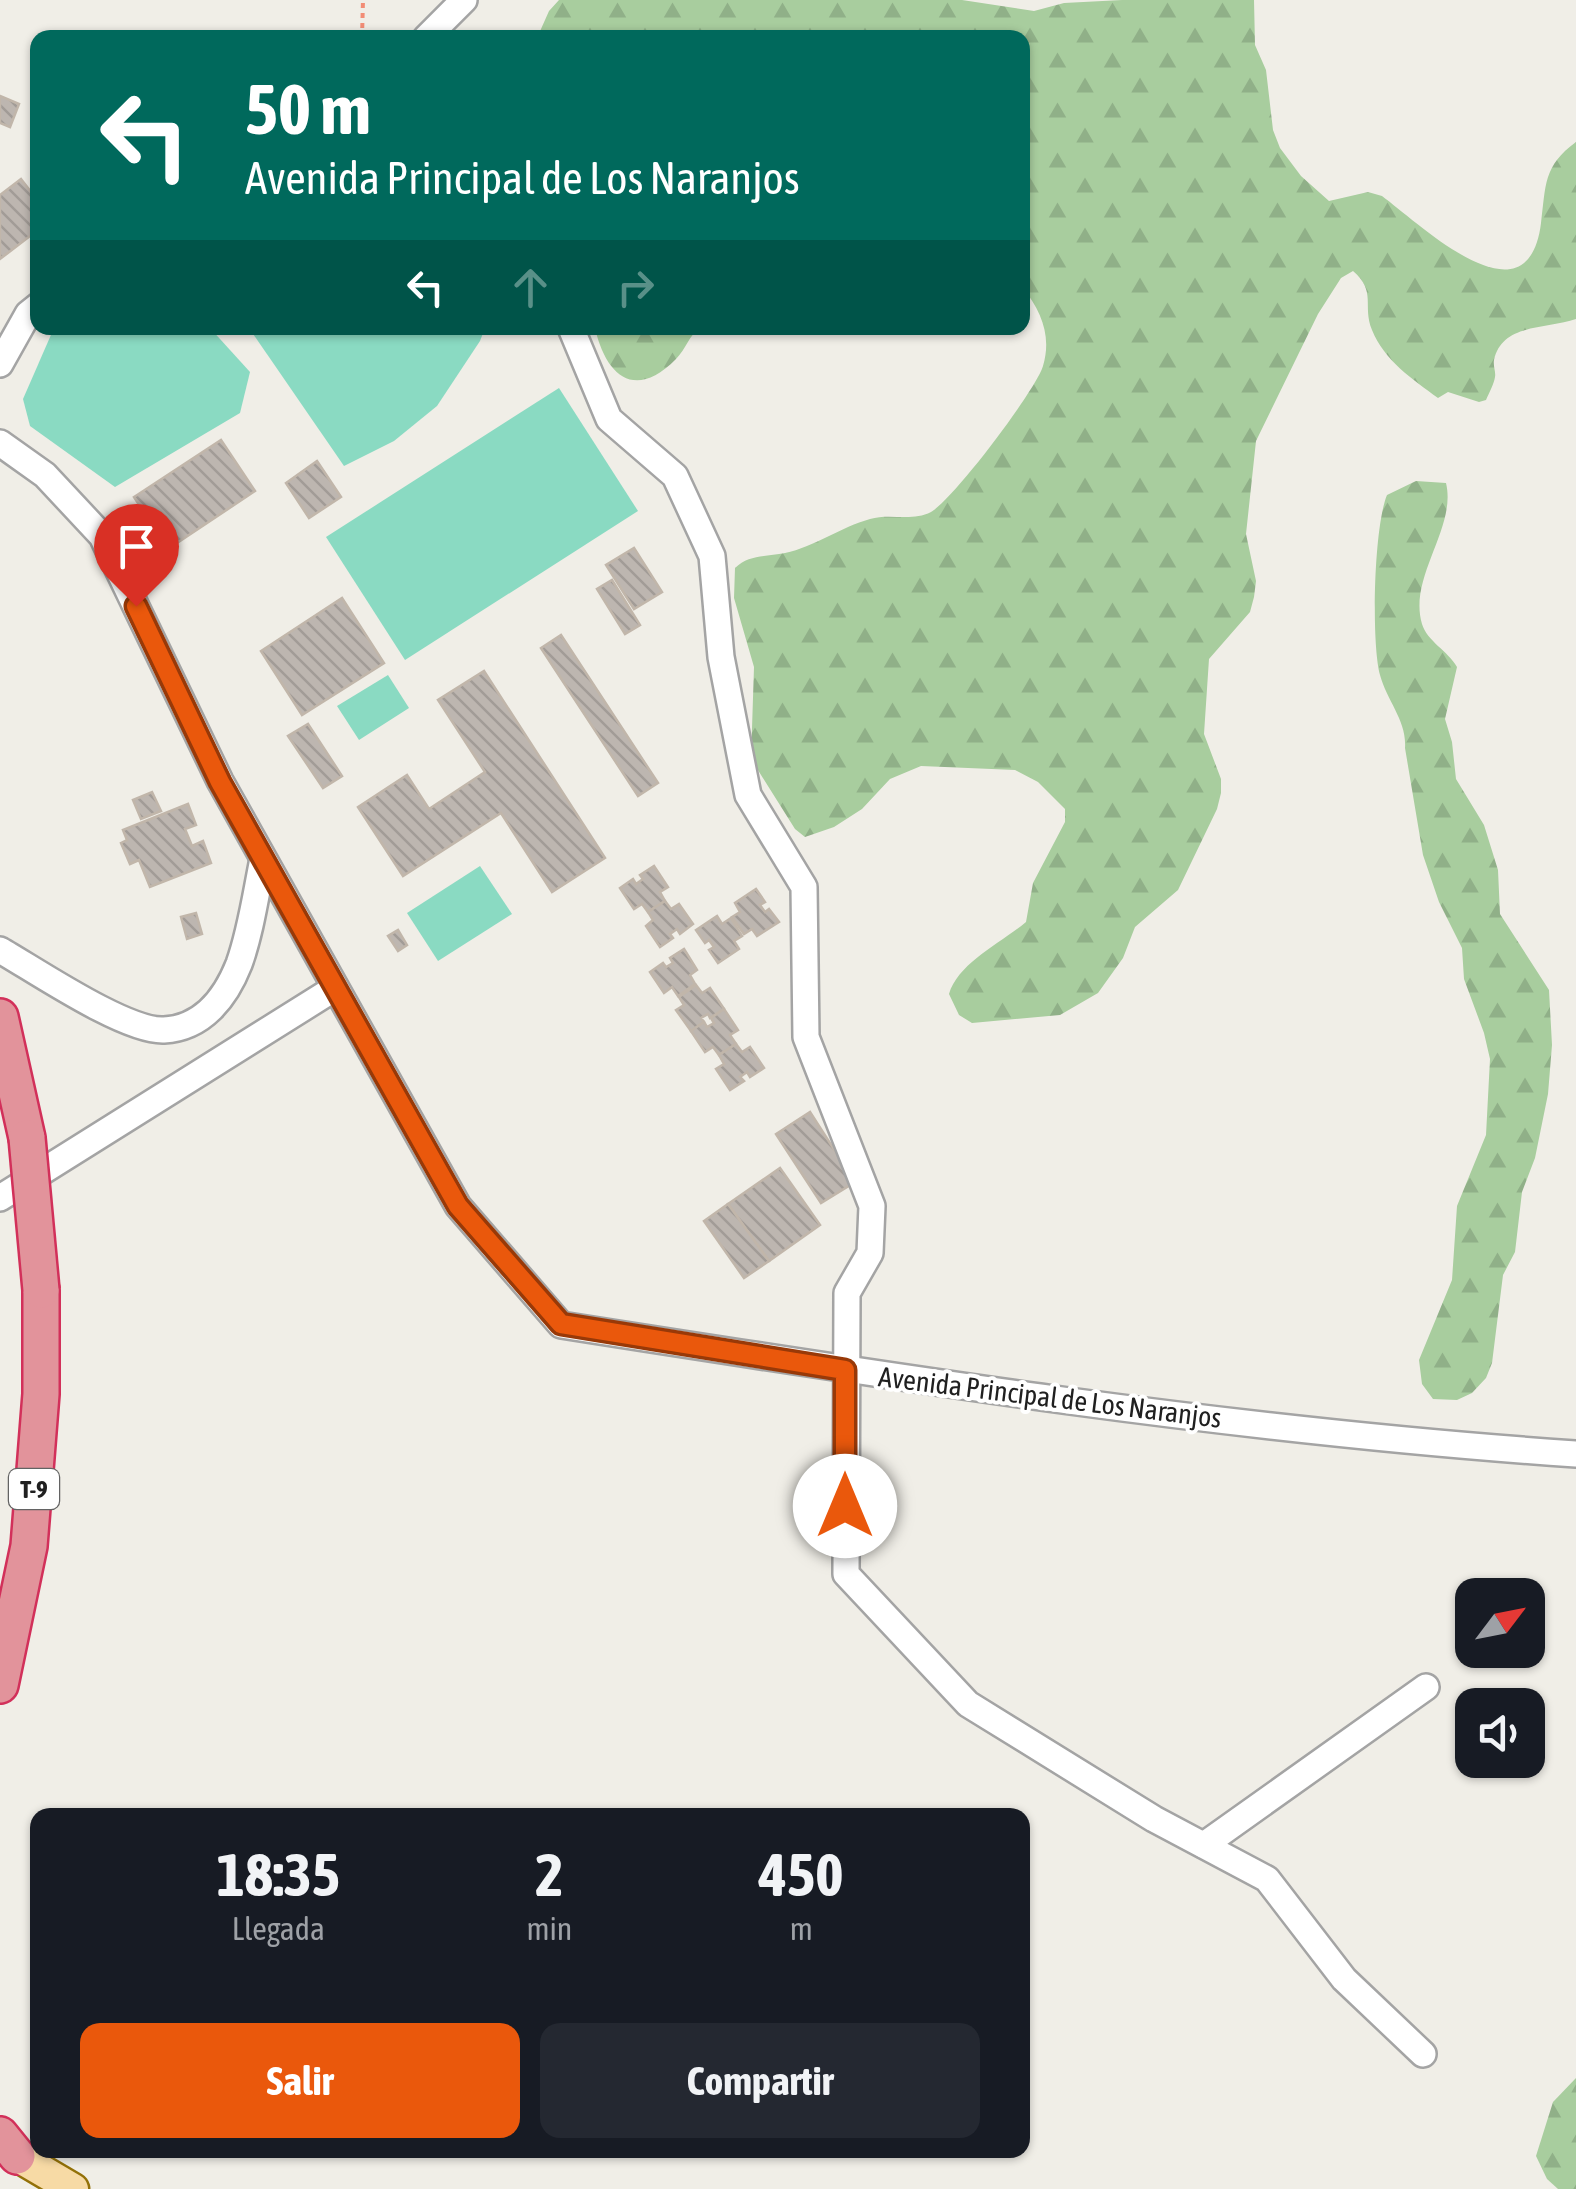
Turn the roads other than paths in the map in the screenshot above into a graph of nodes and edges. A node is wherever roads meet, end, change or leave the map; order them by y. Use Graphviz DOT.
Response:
graph roads {
  1 [pos="464,0"];
  2 [pos="434,30"];
  3 [pos="30,312"];
  4 [pos="573,335"];
  5 [pos="0,364"];
  6 [pos="0,443"];
  7 [pos="263,859"];
  8 [pos="0,950"];
  9 [pos="335,988"];
  10 [pos="0,1017"];
  11 [pos="0,1198"];
  12 [pos="845,1370"];
  13 [pos="1576,1454"];
  14 [pos="0,1685"];
  15 [pos="1426,1687"];
  16 [pos="1204,1846"];
  17 [pos="1424,2054"];
  18 [pos="6,2148"];
  19 [pos="73,2189"];
  1 -- 2 [label="street"];
  3 -- 5 [label="street"];
  4 -- 12 [label="street"];
  6 -- 7 [label="street, Avenida Principal de Los Naranjos"];
  7 -- 8 [label="street"];
  7 -- 9 [label="street, Avenida Principal de Los Naranjos"];
  9 -- 11 [label="street"];
  9 -- 12 [label="street, Avenida Principal de Los Naranjos"];
  10 -- 14 [label="highway, T-9, bridge"];
  12 -- 13 [label="street, Avenida Principal de Los Naranjos"];
  12 -- 16 [label="street"];
  15 -- 16 [label="street"];
  16 -- 17 [label="street"];
  18 -- 19 [label="main road"];
}
